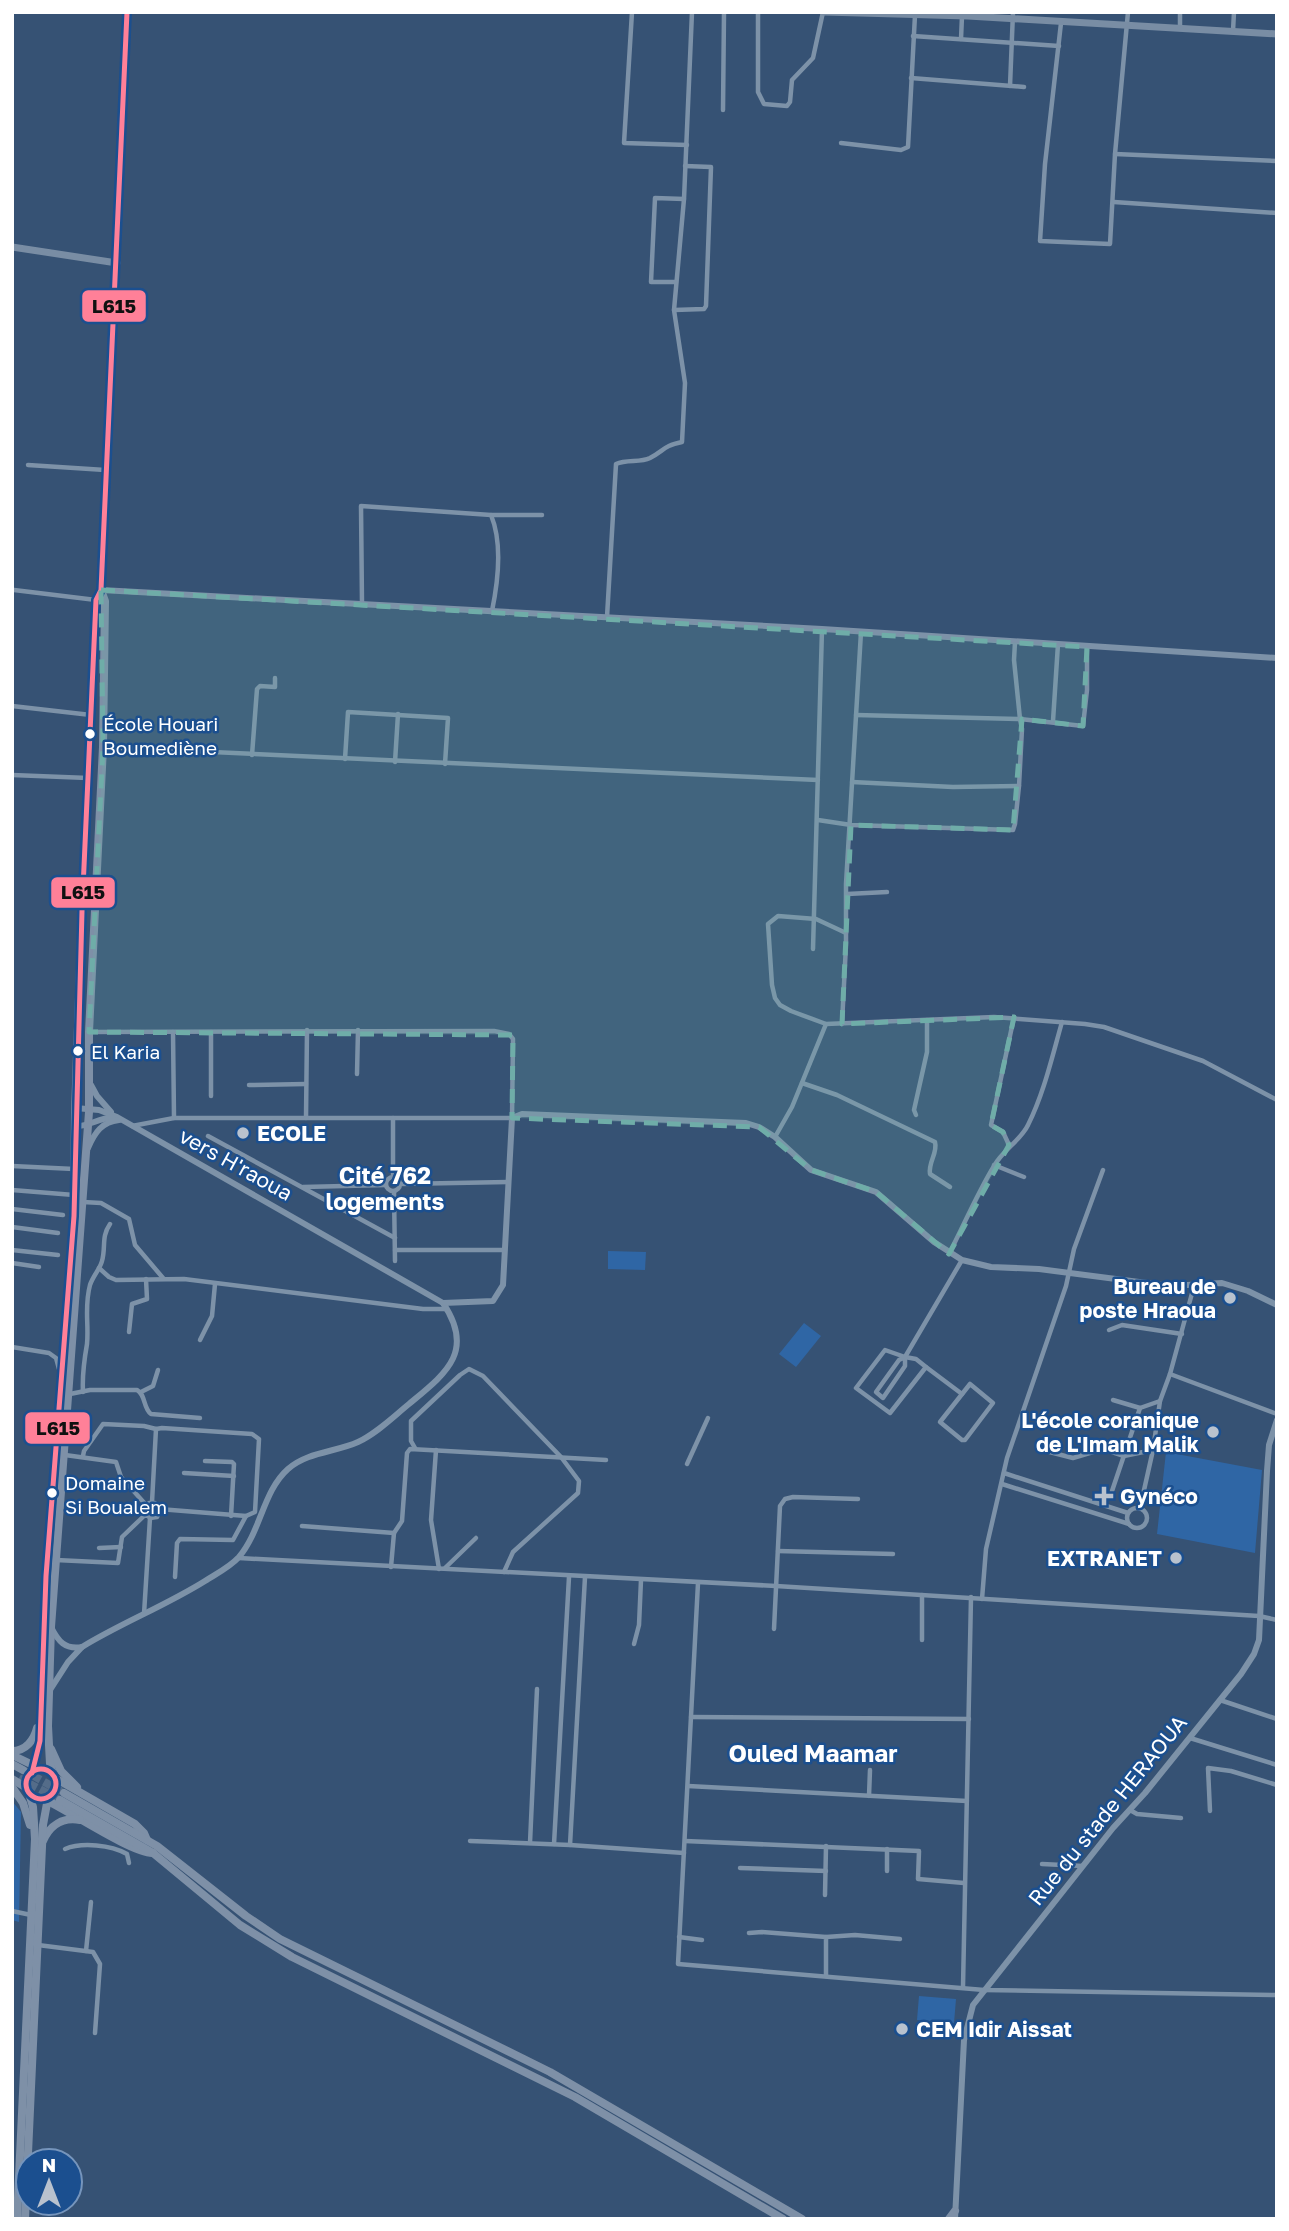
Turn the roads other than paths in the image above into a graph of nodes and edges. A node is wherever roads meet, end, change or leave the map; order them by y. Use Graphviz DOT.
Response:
graph roads {
  1 [pos="127,12"];
  2 [pos="632,12"];
  3 [pos="692,12"];
  4 [pos="724,12"];
  5 [pos="758,12"];
  6 [pos="824,12"];
  7 [pos="1073,12"];
  8 [pos="1128,12"];
  9 [pos="1180,12"];
  10 [pos="1234,12"];
  11 [pos="896,13"];
  12 [pos="915,14"];
  13 [pos="966,15"];
  14 [pos="1013,15"];
  15 [pos="1043,17"];
  16 [pos="1061,23"];
  17 [pos="1071,23"];
  18 [pos="1128,27"];
  19 [pos="1180,29"];
  20 [pos="1233,32"];
  21 [pos="1277,34"];
  22 [pos="913,36"];
  23 [pos="961,39"];
  24 [pos="1012,41"];
  25 [pos="1059,46"];
  26 [pos="911,78"];
  27 [pos="1010,86"];
  28 [pos="1024,87"];
  29 [pos="723,110"];
  30 [pos="841,143"];
  31 [pos="687,145"];
  32 [pos="1115,154"];
  33 [pos="1277,161"];
  34 [pos="685,166"];
  35 [pos="684,199"];
  36 [pos="1113,202"];
  37 [pos="1277,213"];
  38 [pos="12,247"];
  39 [pos="117,263"];
  40 [pos="676,282"];
  41 [pos="674,310"];
  42 [pos="29,465"];
  43 [pos="106,470"];
  44 [pos="491,515"];
  45 [pos="542,515"];
  46 [pos="14,590"];
  47 [pos="101,590"];
  48 [pos="96,600"];
  49 [pos="362,603"];
  50 [pos="492,611"];
  51 [pos="607,618"];
  52 [pos="822,629"];
  53 [pos="861,632"];
  54 [pos="1015,642"];
  55 [pos="1058,644"];
  56 [pos="1087,646"];
  57 [pos="1277,658"];
  58 [pos="275,678"];
  59 [pos="12,706"];
  60 [pos="92,715"];
  61 [pos="398,715"];
  62 [pos="856,715"];
  63 [pos="1020,719"];
  64 [pos="1053,722"];
  65 [pos="103,747"];
  66 [pos="252,755"];
  67 [pos="345,759"];
  68 [pos="395,762"];
  69 [pos="445,764"];
  70 [pos="12,775"];
  71 [pos="90,779"];
  72 [pos="818,780"];
  73 [pos="852,782"];
  74 [pos="1018,786"];
  75 [pos="818,820"];
  76 [pos="851,825"];
  77 [pos="887,892"];
  78 [pos="847,894"];
  79 [pos="816,919"];
  80 [pos="846,933"];
  81 [pos="813,949"];
  82 [pos="1014,1017"];
  83 [pos="927,1020"];
  84 [pos="1062,1022"];
  85 [pos="825,1024"];
  86 [pos="842,1024"];
  87 [pos="307,1030"];
  88 [pos="358,1030"];
  89 [pos="173,1031"];
  90 [pos="211,1031"];
  91 [pos="89,1032"];
  92 [pos="357,1074"];
  93 [pos="89,1080"];
  94 [pos="802,1083"];
  95 [pos="306,1084"];
  96 [pos="249,1085"];
  97 [pos="211,1096"];
  98 [pos="1277,1100"];
  99 [pos="75,1108"];
  100 [pos="89,1108"];
  101 [pos="916,1115"];
  102 [pos="174,1118"];
  103 [pos="306,1118"];
  104 [pos="393,1118"];
  105 [pos="512,1118"];
  106 [pos="121,1120"];
  107 [pos="88,1124"];
  108 [pos="75,1126"];
  109 [pos="132,1126"];
  110 [pos="208,1136"];
  111 [pos="775,1137"];
  112 [pos="1009,1146"];
  113 [pos="85,1155"];
  114 [pos="994,1165"];
  115 [pos="12,1166"];
  116 [pos="75,1169"];
  117 [pos="1103,1170"];
  118 [pos="393,1177"];
  119 [pos="1024,1177"];
  120 [pos="508,1182"];
  121 [pos="401,1184"];
  122 [pos="386,1185"];
  123 [pos="302,1187"];
  124 [pos="950,1187"];
  125 [pos="12,1189"];
  126 [pos="394,1192"];
  127 [pos="74,1195"];
  128 [pos="82,1202"];
  129 [pos="12,1209"];
  130 [pos="63,1214"];
  131 [pos="110,1224"];
  132 [pos="12,1227"];
  133 [pos="58,1233"];
  134 [pos="395,1238"];
  135 [pos="12,1250"];
  136 [pos="395,1250"];
  137 [pos="505,1250"];
  138 [pos="949,1254"];
  139 [pos="58,1255"];
  140 [pos="962,1260"];
  141 [pos="395,1261"];
  142 [pos="12,1263"];
  143 [pos="39,1267"];
  144 [pos="99,1268"];
  145 [pos="1068,1272"];
  146 [pos="146,1279"];
  147 [pos="164,1279"];
  148 [pos="215,1284"];
  149 [pos="1194,1286"];
  150 [pos="1277,1305"];
  151 [pos="445,1306"];
  152 [pos="1109,1330"];
  153 [pos="129,1332"];
  154 [pos="1182,1334"];
  155 [pos="200,1340"];
  156 [pos="12,1348"];
  157 [pos="905,1357"];
  158 [pos="926,1367"];
  159 [pos="159,1370"];
  160 [pos="61,1373"];
  161 [pos="1170,1374"];
  162 [pos="83,1392"];
  163 [pos="141,1392"];
  164 [pos="70,1394"];
  165 [pos="962,1394"];
  166 [pos="1113,1400"];
  167 [pos="1160,1401"];
  168 [pos="1140,1408"];
  169 [pos="1277,1414"];
  170 [pos="200,1418"];
  171 [pos="708,1418"];
  172 [pos="1277,1421"];
  173 [pos="156,1429"];
  174 [pos="415,1448"];
  175 [pos="1038,1449"];
  176 [pos="436,1450"];
  177 [pos="1153,1450"];
  178 [pos="65,1455"];
  179 [pos="83,1456"];
  180 [pos="1124,1456"];
  181 [pos="561,1457"];
  182 [pos="606,1460"];
  183 [pos="205,1461"];
  184 [pos="687,1464"];
  185 [pos="1004,1473"];
  186 [pos="184,1474"];
  187 [pos="234,1476"];
  188 [pos="1002,1484"];
  189 [pos="1112,1491"];
  190 [pos="858,1499"];
  191 [pos="152,1502"];
  192 [pos="147,1506"];
  193 [pos="1140,1508"];
  194 [pos="159,1509"];
  195 [pos="1128,1513"];
  196 [pos="148,1516"];
  197 [pos="231,1516"];
  198 [pos="246,1516"];
  199 [pos="1129,1524"];
  200 [pos="302,1526"];
  201 [pos="394,1533"];
  202 [pos="476,1538"];
  203 [pos="121,1547"];
  204 [pos="99,1548"];
  205 [pos="778,1551"];
  206 [pos="892,1554"];
  207 [pos="239,1558"];
  208 [pos="56,1560"];
  209 [pos="391,1567"];
  210 [pos="441,1569"];
  211 [pos="504,1572"];
  212 [pos="176,1577"];
  213 [pos="569,1577"];
  214 [pos="585,1577"];
  215 [pos="641,1580"];
  216 [pos="698,1583"];
  217 [pos="776,1586"];
  218 [pos="922,1595"];
  219 [pos="971,1597"];
  220 [pos="982,1598"];
  221 [pos="144,1614"];
  222 [pos="1259,1616"];
  223 [pos="1277,1620"];
  224 [pos="51,1627"];
  225 [pos="774,1629"];
  226 [pos="922,1640"];
  227 [pos="634,1644"];
  228 [pos="82,1647"];
  229 [pos="537,1689"];
  230 [pos="49,1691"];
  231 [pos="1220,1700"];
  232 [pos="691,1717"];
  233 [pos="40,1718"];
  234 [pos="969,1719"];
  235 [pos="1277,1719"];
  236 [pos="1190,1738"];
  237 [pos="49,1742"];
  238 [pos="12,1753"];
  239 [pos="12,1764"];
  240 [pos="1277,1765"];
  241 [pos="870,1770"];
  242 [pos="25,1773"];
  243 [pos="54,1777"];
  244 [pos="1277,1785"];
  245 [pos="688,1786"];
  246 [pos="12,1787"];
  247 [pos="28,1790"];
  248 [pos="87,1796"];
  249 [pos="869,1796"];
  250 [pos="46,1799"];
  251 [pos="967,1801"];
  252 [pos="1130,1810"];
  253 [pos="1209,1811"];
  254 [pos="1181,1818"];
  255 [pos="85,1821"];
  256 [pos="118,1839"];
  257 [pos="147,1840"];
  258 [pos="470,1841"];
  259 [pos="685,1841"];
  260 [pos="530,1843"];
  261 [pos="554,1844"];
  262 [pos="570,1845"];
  263 [pos="826,1846"];
  264 [pos="38,1847"];
  265 [pos="113,1848"];
  266 [pos="65,1849"];
  267 [pos="887,1849"];
  268 [pos="153,1853"];
  269 [pos="684,1853"];
  270 [pos="129,1863"];
  271 [pos="1042,1864"];
  272 [pos="1083,1866"];
  273 [pos="740,1868"];
  274 [pos="826,1871"];
  275 [pos="887,1871"];
  276 [pos="964,1883"];
  277 [pos="825,1895"];
  278 [pos="90,1902"];
  279 [pos="12,1912"];
  280 [pos="31,1916"];
  281 [pos="749,1933"];
  282 [pos="679,1937"];
  283 [pos="826,1937"];
  284 [pos="900,1939"];
  285 [pos="702,1940"];
  286 [pos="38,1945"];
  287 [pos="86,1951"];
  288 [pos="825,1976"];
  289 [pos="963,1987"];
  290 [pos="984,1990"];
  291 [pos="1277,1995"];
  292 [pos="95,2033"];
  293 [pos="956,2216"];
  294 [pos="17,2219"];
  295 [pos="25,2219"];
  296 [pos="783,2219"];
  297 [pos="802,2219"];
  298 [pos="949,2219"];
  1 -- 39 [label="main road"];
  2 -- 31 [label="street"];
  3 -- 31 [label="street"];
  4 -- 29 [label="street"];
  5 -- 6 [label="street"];
  6 -- 11 [label="main road"];
  7 -- 17 [label="street"];
  8 -- 18 [label="street"];
  9 -- 19 [label="street"];
  10 -- 20 [label="street"];
  11 -- 12 [label="main road"];
  12 -- 13 [label="main road"];
  12 -- 22 [label="street"];
  13 -- 14 [label="main road"];
  13 -- 23 [label="street"];
  14 -- 15 [label="main road"];
  14 -- 24 [label="street"];
  15 -- 16 [label="main road"];
  16 -- 17 [label="main road"];
  16 -- 25 [label="street"];
  17 -- 18 [label="main road"];
  18 -- 19 [label="main road"];
  18 -- 32 [label="street"];
  19 -- 20 [label="main road"];
  20 -- 21 [label="main road"];
  22 -- 23 [label="street"];
  22 -- 26 [label="street"];
  23 -- 24 [label="street"];
  24 -- 25 [label="street"];
  24 -- 27 [label="street"];
  25 -- 36 [label="street"];
  26 -- 27 [label="street"];
  26 -- 30 [label="street"];
  27 -- 28 [label="street"];
  31 -- 34 [label="street"];
  32 -- 33 [label="street"];
  32 -- 36 [label="street"];
  34 -- 35 [label="street"];
  34 -- 41 [label="street"];
  35 -- 40 [label="street"];
  35 -- 40 [label="street"];
  36 -- 37 [label="street"];
  38 -- 39 [label="main road"];
  39 -- 43 [label="main road"];
  40 -- 41 [label="street"];
  41 -- 51 [label="street"];
  42 -- 43 [label="street"];
  43 -- 47 [label="main road"];
  44 -- 45 [label="street"];
  44 -- 49 [label="street"];
  44 -- 50 [label="street"];
  46 -- 48 [label="street"];
  47 -- 48 [label="highway"];
  47 -- 49 [label="street"];
  47 -- 65 [label="highway"];
  48 -- 60 [label="highway"];
  49 -- 50 [label="street"];
  50 -- 51 [label="street"];
  51 -- 52 [label="street"];
  52 -- 53 [label="street"];
  52 -- 72 [label="street"];
  53 -- 54 [label="street"];
  53 -- 62 [label="street"];
  54 -- 55 [label="street"];
  54 -- 63 [label="street"];
  55 -- 56 [label="street"];
  55 -- 64 [label="street"];
  56 -- 57 [label="street"];
  56 -- 64 [label="street"];
  58 -- 66 [label="street"];
  59 -- 60 [label="street"];
  60 -- 71 [label="highway"];
  61 -- 67 [label="street"];
  61 -- 68 [label="street"];
  61 -- 69 [label="street"];
  62 -- 63 [label="street"];
  62 -- 73 [label="street"];
  63 -- 64 [label="street"];
  63 -- 74 [label="street"];
  65 -- 66 [label="street"];
  65 -- 91 [label="highway"];
  66 -- 67 [label="street"];
  67 -- 68 [label="street"];
  68 -- 69 [label="street"];
  69 -- 72 [label="street"];
  70 -- 71 [label="street"];
  71 -- 99 [label="highway"];
  72 -- 75 [label="street"];
  73 -- 74 [label="street"];
  73 -- 76 [label="street"];
  74 -- 76 [label="street"];
  75 -- 76 [label="street"];
  75 -- 79 [label="street"];
  76 -- 78 [label="street"];
  77 -- 78 [label="street"];
  78 -- 80 [label="street"];
  79 -- 80 [label="street"];
  79 -- 81 [label="street"];
  79 -- 85 [label="street"];
  80 -- 86 [label="street"];
  82 -- 83 [label="street"];
  82 -- 84 [label="street"];
  82 -- 112 [label="street"];
  83 -- 86 [label="street"];
  83 -- 101 [label="street"];
  84 -- 98 [label="street"];
  84 -- 112 [label="street"];
  85 -- 86 [label="street"];
  85 -- 94 [label="street"];
  87 -- 88 [label="street"];
  87 -- 90 [label="street"];
  87 -- 95 [label="street"];
  88 -- 92 [label="street"];
  88 -- 105 [label="street"];
  89 -- 90 [label="street"];
  89 -- 91 [label="street"];
  89 -- 102 [label="street"];
  90 -- 97 [label="street"];
  91 -- 93 [label="highway"];
  93 -- 100 [label="highway"];
  93 -- 106 [label="street"];
  94 -- 111 [label="street"];
  94 -- 124 [label="street"];
  95 -- 96 [label="street"];
  95 -- 103 [label="street"];
  99 -- 100 [label="street, vers H'raoua"];
  99 -- 108 [label="highway"];
  100 -- 106 [label="street, vers H'raoua"];
  100 -- 107 [label="highway"];
  102 -- 103 [label="street"];
  102 -- 109 [label="street"];
  103 -- 104 [label="street"];
  104 -- 105 [label="street"];
  104 -- 118 [label="street"];
  105 -- 111 [label="street"];
  105 -- 120 [label="street"];
  106 -- 107 [label="street"];
  106 -- 109 [label="street, vers H'raoua"];
  106 -- 113 [label="street"];
  107 -- 108 [label="street"];
  107 -- 113 [label="highway"];
  108 -- 116 [label="highway"];
  109 -- 151 [label="street, vers H'raoua"];
  110 -- 123 [label="street"];
  111 -- 138 [label="street"];
  112 -- 114 [label="street"];
  113 -- 128 [label="highway"];
  114 -- 119 [label="street"];
  114 -- 138 [label="street"];
  115 -- 116 [label="street"];
  116 -- 127 [label="highway"];
  117 -- 145 [label="street"];
  118 -- 121 [label="street"];
  118 -- 122 [label="street"];
  120 -- 121 [label="street"];
  120 -- 137 [label="street"];
  121 -- 126 [label="street"];
  122 -- 123 [label="street"];
  122 -- 126 [label="street"];
  123 -- 134 [label="street"];
  125 -- 127 [label="street"];
  126 -- 134 [label="street"];
  127 -- 160 [label="highway"];
  128 -- 147 [label="street"];
  128 -- 164 [label="highway"];
  129 -- 130 [label="street"];
  131 -- 144 [label="street"];
  132 -- 133 [label="street"];
  134 -- 136 [label="street"];
  135 -- 139 [label="street"];
  136 -- 137 [label="street"];
  136 -- 141 [label="street"];
  137 -- 151 [label="street"];
  138 -- 140 [label="street"];
  140 -- 145 [label="street"];
  140 -- 157 [label="street"];
  142 -- 143 [label="street"];
  144 -- 146 [label="street"];
  144 -- 162 [label="street"];
  145 -- 149 [label="street"];
  145 -- 185 [label="street"];
  146 -- 147 [label="street"];
  146 -- 153 [label="street"];
  147 -- 148 [label="street"];
  148 -- 151 [label="street"];
  148 -- 155 [label="street"];
  149 -- 150 [label="street"];
  149 -- 154 [label="street"];
  151 -- 207 [label="street"];
  152 -- 154 [label="street"];
  154 -- 161 [label="street"];
  156 -- 160 [label="street"];
  157 -- 157 [label="street"];
  157 -- 158 [label="street"];
  157 -- 158 [label="street"];
  158 -- 165 [label="street"];
  159 -- 163 [label="street"];
  160 -- 233 [label="highway"];
  161 -- 167 [label="street"];
  161 -- 169 [label="street"];
  162 -- 163 [label="street"];
  162 -- 164 [label="street"];
  163 -- 170 [label="street"];
  164 -- 178 [label="highway"];
  165 -- 165 [label="street"];
  166 -- 168 [label="street"];
  167 -- 168 [label="street"];
  167 -- 177 [label="street"];
  168 -- 180 [label="street"];
  171 -- 184 [label="street"];
  172 -- 222 [label="street, Rue du stade HERAOUA"];
  173 -- 179 [label="street"];
  173 -- 191 [label="street"];
  173 -- 198 [label="street"];
  174 -- 176 [label="street"];
  174 -- 181 [label="street"];
  174 -- 201 [label="street"];
  175 -- 180 [label="street"];
  176 -- 181 [label="street"];
  176 -- 210 [label="street"];
  177 -- 180 [label="street"];
  177 -- 193 [label="street"];
  178 -- 179 [label="street"];
  178 -- 208 [label="highway"];
  179 -- 192 [label="street"];
  180 -- 189 [label="street"];
  181 -- 182 [label="street"];
  181 -- 211 [label="street"];
  183 -- 187 [label="street"];
  185 -- 188 [label="street"];
  185 -- 195 [label="street"];
  186 -- 187 [label="street"];
  187 -- 197 [label="street"];
  188 -- 199 [label="street"];
  188 -- 220 [label="street"];
  190 -- 205 [label="street"];
  191 -- 192 [label="street"];
  191 -- 194 [label="street"];
  192 -- 196 [label="street"];
  193 -- 195 [label="street"];
  193 -- 199 [label="street"];
  194 -- 196 [label="street"];
  194 -- 197 [label="street"];
  195 -- 199 [label="street"];
  196 -- 203 [label="street"];
  196 -- 221 [label="street"];
  197 -- 198 [label="street"];
  198 -- 212 [label="street"];
  200 -- 201 [label="street"];
  201 -- 209 [label="street"];
  202 -- 210 [label="street"];
  203 -- 204 [label="street"];
  203 -- 208 [label="street"];
  205 -- 206 [label="street"];
  205 -- 217 [label="street"];
  207 -- 209 [label="street"];
  207 -- 221 [label="street"];
  208 -- 224 [label="highway"];
  209 -- 210 [label="street"];
  210 -- 211 [label="street"];
  211 -- 213 [label="street"];
  213 -- 214 [label="street"];
  213 -- 261 [label="street"];
  214 -- 215 [label="street"];
  214 -- 262 [label="street"];
  215 -- 216 [label="street"];
  215 -- 227 [label="street"];
  216 -- 217 [label="street"];
  216 -- 232 [label="street"];
  217 -- 218 [label="street"];
  217 -- 225 [label="street"];
  218 -- 219 [label="street"];
  218 -- 226 [label="street"];
  219 -- 220 [label="street"];
  219 -- 234 [label="street"];
  220 -- 222 [label="street"];
  221 -- 228 [label="street"];
  222 -- 223 [label="street"];
  222 -- 231 [label="street, Rue du stade HERAOUA"];
  224 -- 228 [label="street"];
  224 -- 230 [label="highway"];
  228 -- 230 [label="street"];
  229 -- 260 [label="street"];
  230 -- 237 [label="highway"];
  231 -- 235 [label="street"];
  231 -- 236 [label="street, Rue du stade HERAOUA"];
  232 -- 234 [label="street"];
  232 -- 245 [label="street"];
  233 -- 238 [label="highway"];
  233 -- 242 [label="highway"];
  234 -- 251 [label="street"];
  236 -- 240 [label="street"];
  236 -- 252 [label="street, Rue du stade HERAOUA"];
  237 -- 243 [label="highway"];
  237 -- 248 [label="highway"];
  238 -- 242 [label="highway"];
  239 -- 242 [label="highway"];
  241 -- 249 [label="street"];
  242 -- 243 [label="highway"];
  242 -- 247 [label="highway"];
  242 -- 247 [label="highway"];
  243 -- 248 [label="highway"];
  243 -- 250 [label="highway"];
  244 -- 253 [label="street"];
  245 -- 249 [label="street"];
  245 -- 259 [label="street"];
  246 -- 264 [label="highway"];
  247 -- 250 [label="highway"];
  247 -- 264 [label="highway"];
  248 -- 257 [label="highway"];
  249 -- 251 [label="street"];
  250 -- 255 [label="highway"];
  250 -- 264 [label="highway"];
  251 -- 276 [label="street"];
  252 -- 254 [label="street"];
  252 -- 272 [label="street, Rue du stade HERAOUA"];
  255 -- 256 [label="highway"];
  255 -- 264 [label="highway"];
  256 -- 265 [label="street"];
  256 -- 268 [label="highway"];
  257 -- 268 [label="highway"];
  257 -- 297 [label="highway"];
  258 -- 260 [label="street"];
  259 -- 263 [label="street"];
  259 -- 269 [label="street"];
  260 -- 261 [label="street"];
  261 -- 262 [label="street"];
  262 -- 269 [label="street"];
  263 -- 267 [label="street"];
  263 -- 274 [label="street"];
  264 -- 280 [label="highway"];
  264 -- 286 [label="highway"];
  265 -- 266 [label="street"];
  265 -- 270 [label="street"];
  267 -- 275 [label="street"];
  267 -- 276 [label="street"];
  268 -- 296 [label="highway"];
  269 -- 282 [label="street"];
  271 -- 272 [label="street"];
  272 -- 290 [label="street, Rue du stade HERAOUA"];
  273 -- 274 [label="street"];
  274 -- 277 [label="street"];
  276 -- 289 [label="street"];
  278 -- 287 [label="street"];
  279 -- 280 [label="street"];
  280 -- 294 [label="highway"];
  281 -- 283 [label="street"];
  282 -- 285 [label="street"];
  282 -- 288 [label="street"];
  283 -- 284 [label="street"];
  283 -- 288 [label="street"];
  286 -- 287 [label="street"];
  286 -- 295 [label="highway"];
  287 -- 292 [label="street"];
  288 -- 289 [label="street"];
  289 -- 290 [label="street"];
  290 -- 291 [label="street"];
  290 -- 293 [label="street, Rue du stade HERAOUA"];
  293 -- 298 [label="highway"];
}
